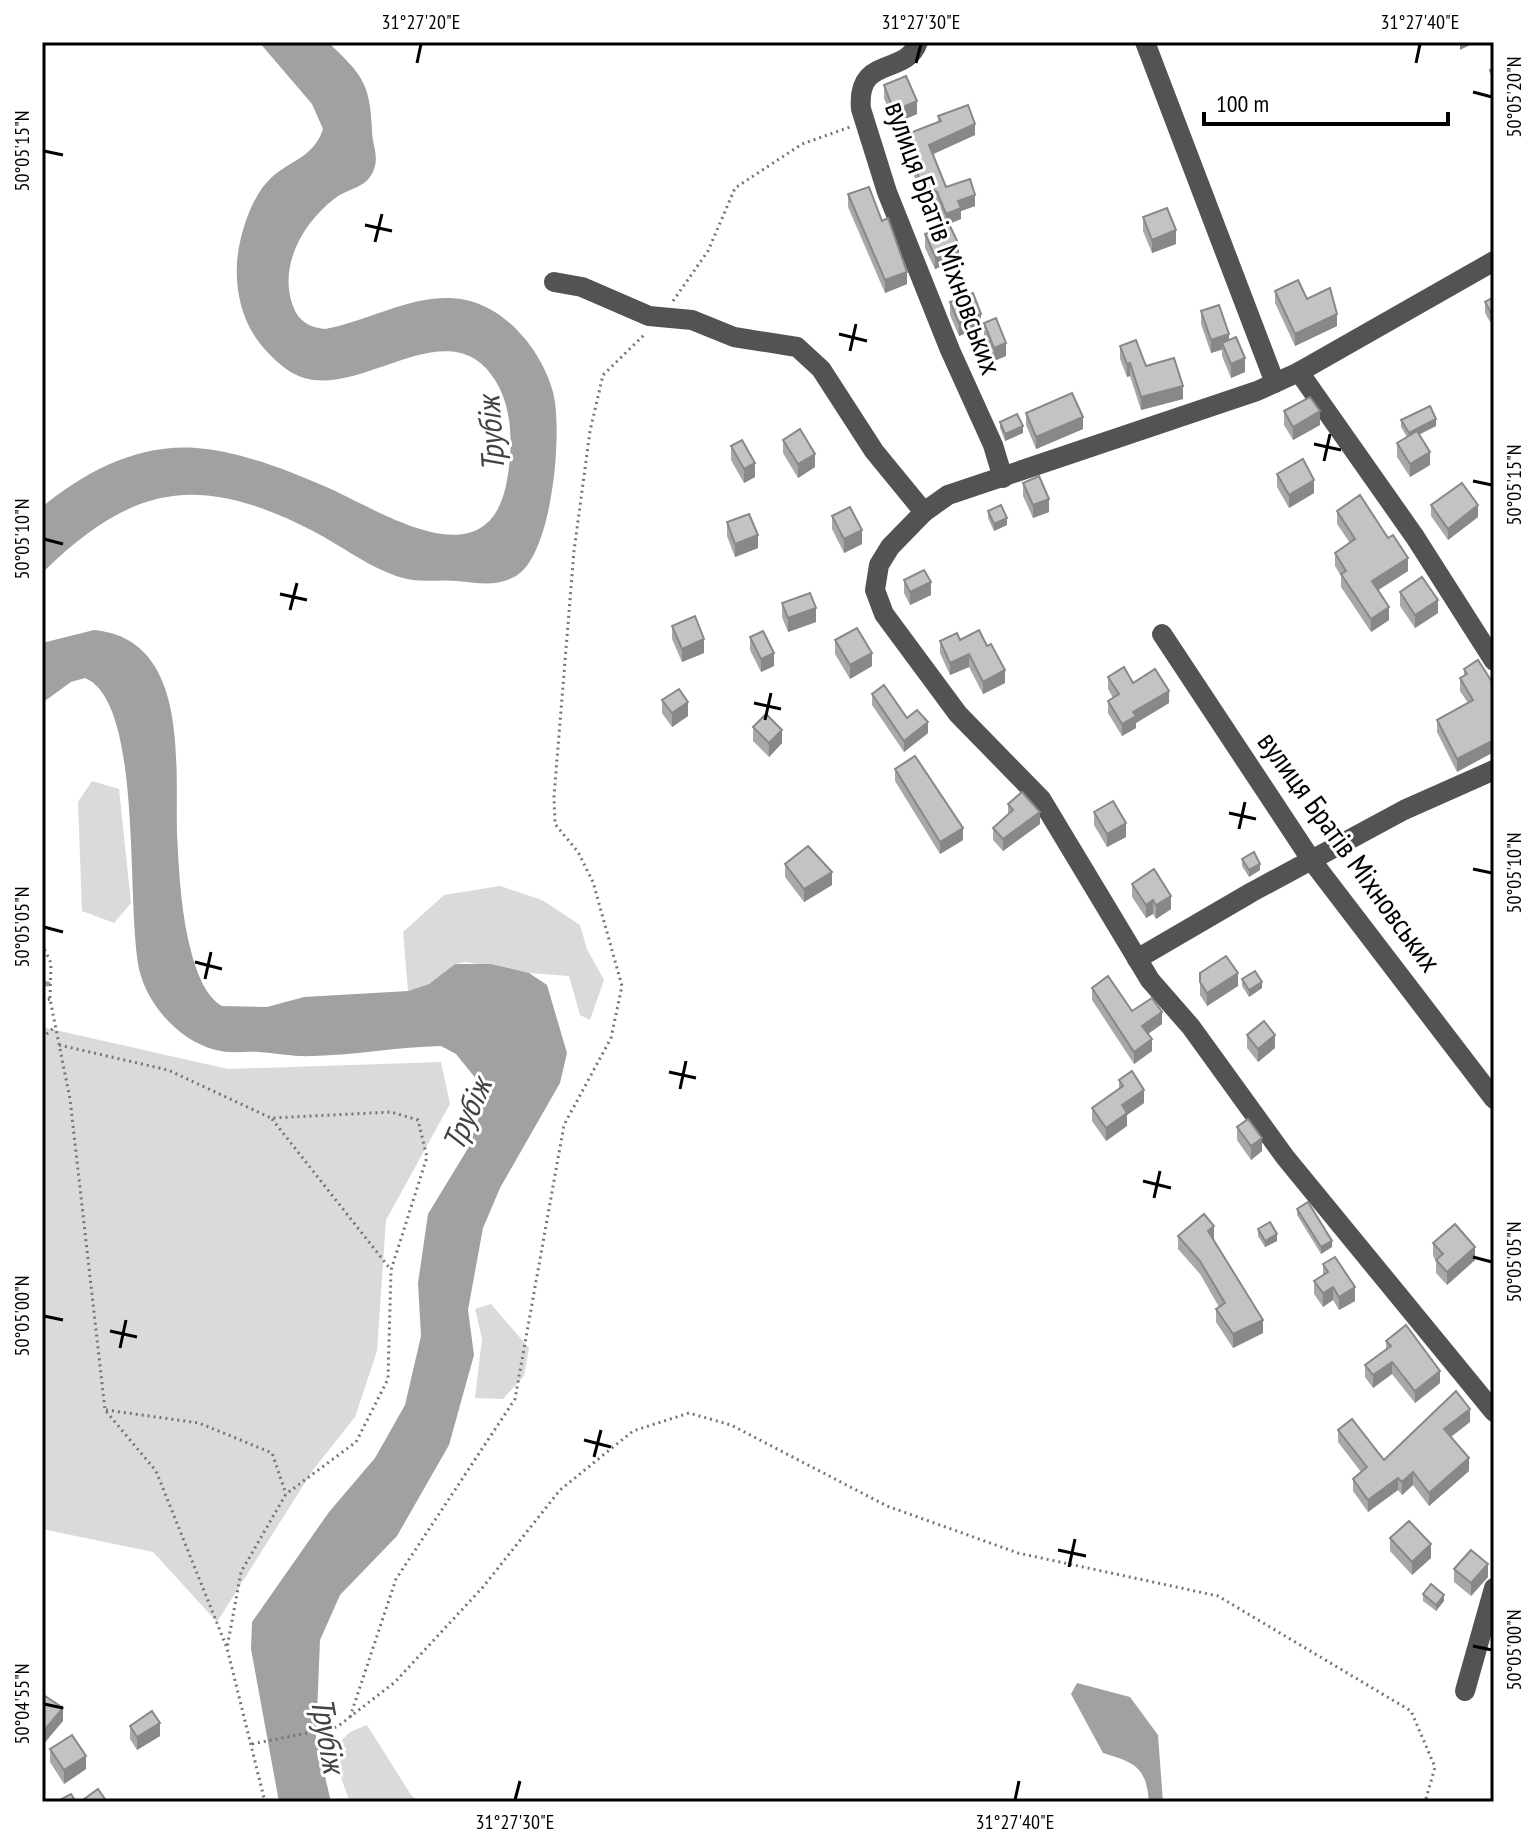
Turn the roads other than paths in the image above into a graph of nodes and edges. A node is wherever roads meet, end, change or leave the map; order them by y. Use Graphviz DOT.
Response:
graph roads {
  1 [pos="918,42"];
  2 [pos="1145,42"];
  3 [pos="1494,261"];
  4 [pos="554,282"];
  5 [pos="1299,372"];
  6 [pos="1275,383"];
  7 [pos="1003,478"];
  8 [pos="924,512"];
  9 [pos="1162,634"];
  10 [pos="1494,661"];
  11 [pos="1494,770"];
  12 [pos="1312,861"];
  13 [pos="1137,959"];
  14 [pos="1494,1099"];
  15 [pos="1494,1412"];
  16 [pos="1494,1588"];
  17 [pos="1465,1691"];
  1 -- 7 [label="street, вулиця Братів Міхновських"];
  2 -- 6 [label="street"];
  3 -- 5 [label="street"];
  4 -- 8 [label="street"];
  5 -- 6 [label="street"];
  5 -- 10 [label="street"];
  6 -- 7 [label="street"];
  7 -- 8 [label="street"];
  8 -- 13 [label="street"];
  9 -- 12 [label="street, вулиця Братів Міхновських"];
  11 -- 12 [label="street"];
  12 -- 13 [label="street"];
  12 -- 14 [label="street, вулиця Братів Міхновських"];
  13 -- 15 [label="street"];
  16 -- 17 [label="street"];
}
